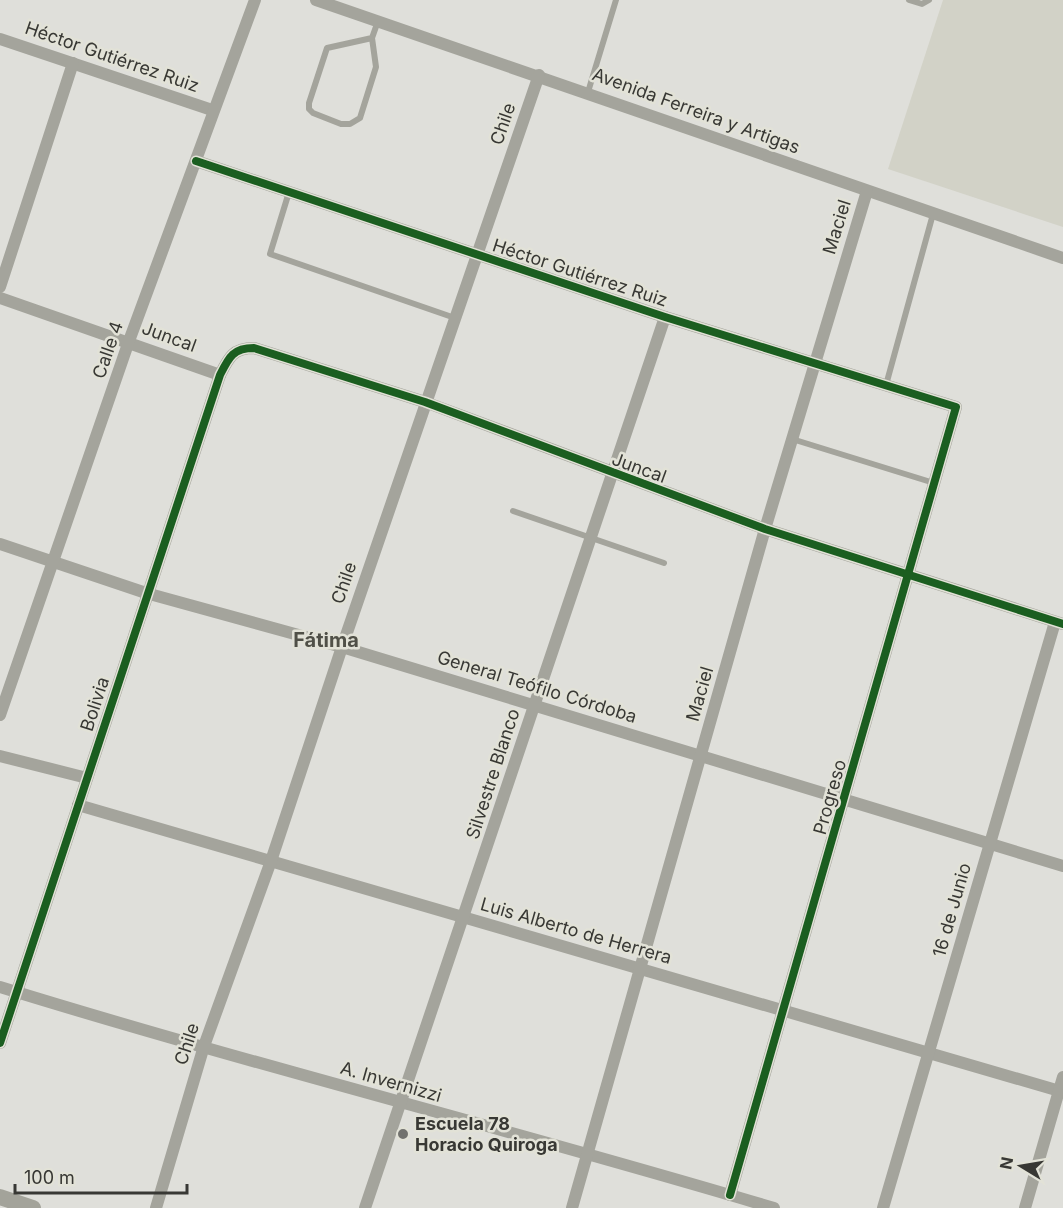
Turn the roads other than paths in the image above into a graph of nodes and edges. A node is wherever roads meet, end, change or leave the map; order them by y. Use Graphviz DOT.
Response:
graph roads {
  1 [pos="255,0"];
  2 [pos="316,0"];
  3 [pos="616,0"];
  4 [pos="909,0"];
  5 [pos="929,0"];
  6 [pos="378,21"];
  7 [pos="372,38"];
  8 [pos="0,39"];
  9 [pos="73,63"];
  10 [pos="539,75"];
  11 [pos="588,92"];
  12 [pos="212,110"];
  13 [pos="196,161"];
  14 [pos="867,191"];
  15 [pos="289,192"];
  16 [pos="933,214"];
  17 [pos="478,255"];
  18 [pos="1063,258"];
  19 [pos="0,287"];
  20 [pos="0,298"];
  21 [pos="665,317"];
  22 [pos="455,318"];
  23 [pos="129,341"];
  24 [pos="814,362"];
  25 [pos="220,375"];
  26 [pos="886,385"];
  27 [pos="425,402"];
  28 [pos="956,407"];
  29 [pos="791,439"];
  30 [pos="610,473"];
  31 [pos="934,483"];
  32 [pos="513,511"];
  33 [pos="765,529"];
  34 [pos="590,537"];
  35 [pos="0,543"];
  36 [pos="54,562"];
  37 [pos="664,562"];
  38 [pos="909,575"];
  39 [pos="146,593"];
  40 [pos="1059,623"];
  41 [pos="342,647"];
  42 [pos="534,706"];
  43 [pos="0,715"];
  44 [pos="701,755"];
  45 [pos="0,756"];
  46 [pos="87,778"];
  47 [pos="845,800"];
  48 [pos="78,805"];
  49 [pos="990,844"];
  50 [pos="271,861"];
  51 [pos="1063,866"];
  52 [pos="464,917"];
  53 [pos="641,969"];
  54 [pos="0,987"];
  55 [pos="16,992"];
  56 [pos="784,1011"];
  57 [pos="0,1043"];
  58 [pos="204,1046"];
  59 [pos="929,1053"];
  60 [pos="1063,1077"];
  61 [pos="1061,1091"];
  62 [pos="399,1104"];
  63 [pos="587,1152"];
  64 [pos="730,1195"];
  65 [pos="0,1197"];
  66 [pos="745,1204"];
  67 [pos="33,1208"];
  68 [pos="156,1208"];
  69 [pos="365,1208"];
  70 [pos="572,1208"];
  71 [pos="774,1208"];
  72 [pos="883,1208"];
  73 [pos="1025,1208"];
  1 -- 12 [label="street, Calle 4"];
  2 -- 6 [label="street, Avenida Ferreira y Artigas"];
  3 -- 11 [label="lane"];
  4 -- 5 [label="lane"];
  6 -- 7 [label="lane"];
  6 -- 10 [label="street, Avenida Ferreira y Artigas"];
  7 -- 7 [label="lane"];
  8 -- 9 [label="street, Héctor Gutiérrez Ruiz"];
  9 -- 12 [label="street, Héctor Gutiérrez Ruiz"];
  9 -- 19 [label="street"];
  10 -- 11 [label="street, Avenida Ferreira y Artigas"];
  10 -- 17 [label="street, Chile"];
  11 -- 14 [label="street, Avenida Ferreira y Artigas"];
  12 -- 13 [label="street, Calle 4"];
  13 -- 15 [label="street, Héctor Gutiérrez Ruiz"];
  13 -- 23 [label="street, Calle 4"];
  14 -- 16 [label="street, Avenida Ferreira y Artigas"];
  14 -- 24 [label="street, Maciel"];
  15 -- 17 [label="street, Héctor Gutiérrez Ruiz"];
  15 -- 22 [label="lane"];
  16 -- 18 [label="street, Avenida Ferreira y Artigas"];
  16 -- 26 [label="lane"];
  17 -- 21 [label="street, Héctor Gutiérrez Ruiz"];
  17 -- 22 [label="street, Chile"];
  20 -- 23 [label="street, Juncal"];
  21 -- 24 [label="street, Héctor Gutiérrez Ruiz"];
  21 -- 30 [label="street, Silvestre Blanco"];
  22 -- 27 [label="street, Chile"];
  23 -- 25 [label="street, Juncal"];
  23 -- 36 [label="street, Calle 4"];
  24 -- 26 [label="street, Héctor Gutiérrez Ruiz"];
  24 -- 29 [label="street, Maciel"];
  25 -- 27 [label="street, Juncal"];
  25 -- 39 [label="street, Bolivia"];
  26 -- 28 [label="street, Héctor Gutiérrez Ruiz"];
  27 -- 30 [label="street, Juncal"];
  27 -- 41 [label="street, Chile"];
  28 -- 31 [label="street, Progreso"];
  29 -- 31 [label="lane"];
  29 -- 33 [label="street, Maciel"];
  30 -- 33 [label="street, Juncal"];
  30 -- 34 [label="street, Silvestre Blanco"];
  31 -- 38 [label="street, Progreso"];
  32 -- 34 [label="lane"];
  33 -- 38 [label="street, Juncal"];
  33 -- 44 [label="street, Maciel"];
  34 -- 37 [label="lane"];
  34 -- 42 [label="street, Silvestre Blanco"];
  35 -- 36 [label="street, General Teófilo Córdoba"];
  36 -- 39 [label="street, General Teófilo Córdoba"];
  36 -- 43 [label="street, Calle 4"];
  38 -- 40 [label="street, Juncal"];
  38 -- 47 [label="street, Progreso"];
  39 -- 41 [label="street, General Teófilo Córdoba"];
  39 -- 46 [label="street, Bolivia"];
  40 -- 49 [label="street, 16 de Junio"];
  41 -- 42 [label="street, General Teófilo Córdoba"];
  41 -- 50 [label="street, Chile"];
  42 -- 44 [label="street, General Teófilo Córdoba"];
  42 -- 52 [label="street, Silvestre Blanco"];
  44 -- 47 [label="street, General Teófilo Córdoba"];
  44 -- 53 [label="street, Maciel"];
  45 -- 46 [label="street"];
  46 -- 48 [label="street, Bolivia"];
  47 -- 49 [label="street, General Teófilo Córdoba"];
  47 -- 56 [label="street, Progreso"];
  48 -- 50 [label="street, Luis Alberto de Herrera"];
  48 -- 55 [label="street, Bolivia"];
  49 -- 51 [label="street, General Teófilo Córdoba"];
  49 -- 59 [label="street, 16 de Junio"];
  50 -- 52 [label="street, Luis Alberto de Herrera"];
  50 -- 58 [label="street, Chile"];
  52 -- 53 [label="street, Luis Alberto de Herrera"];
  52 -- 62 [label="street, Silvestre Blanco"];
  53 -- 56 [label="street, Luis Alberto de Herrera"];
  53 -- 63 [label="street, Maciel"];
  54 -- 55 [label="street, A. Invernizzi"];
  55 -- 57 [label="street, Bolivia"];
  55 -- 58 [label="street, A. Invernizzi"];
  56 -- 59 [label="street, Luis Alberto de Herrera"];
  56 -- 64 [label="street, Progreso"];
  58 -- 62 [label="street, A. Invernizzi"];
  58 -- 68 [label="street, Chile"];
  59 -- 61 [label="street, Luis Alberto de Herrera"];
  59 -- 72 [label="street, 16 de Junio"];
  60 -- 61 [label="street"];
  61 -- 73 [label="street"];
  62 -- 63 [label="street, A. Invernizzi"];
  62 -- 69 [label="street, Silvestre Blanco"];
  63 -- 64 [label="street, A. Invernizzi"];
  63 -- 70 [label="street, Maciel"];
  64 -- 66 [label="street, A. Invernizzi"];
  65 -- 67 [label="street"];
  66 -- 71 [label="street, A. Invernizzi"];
}
